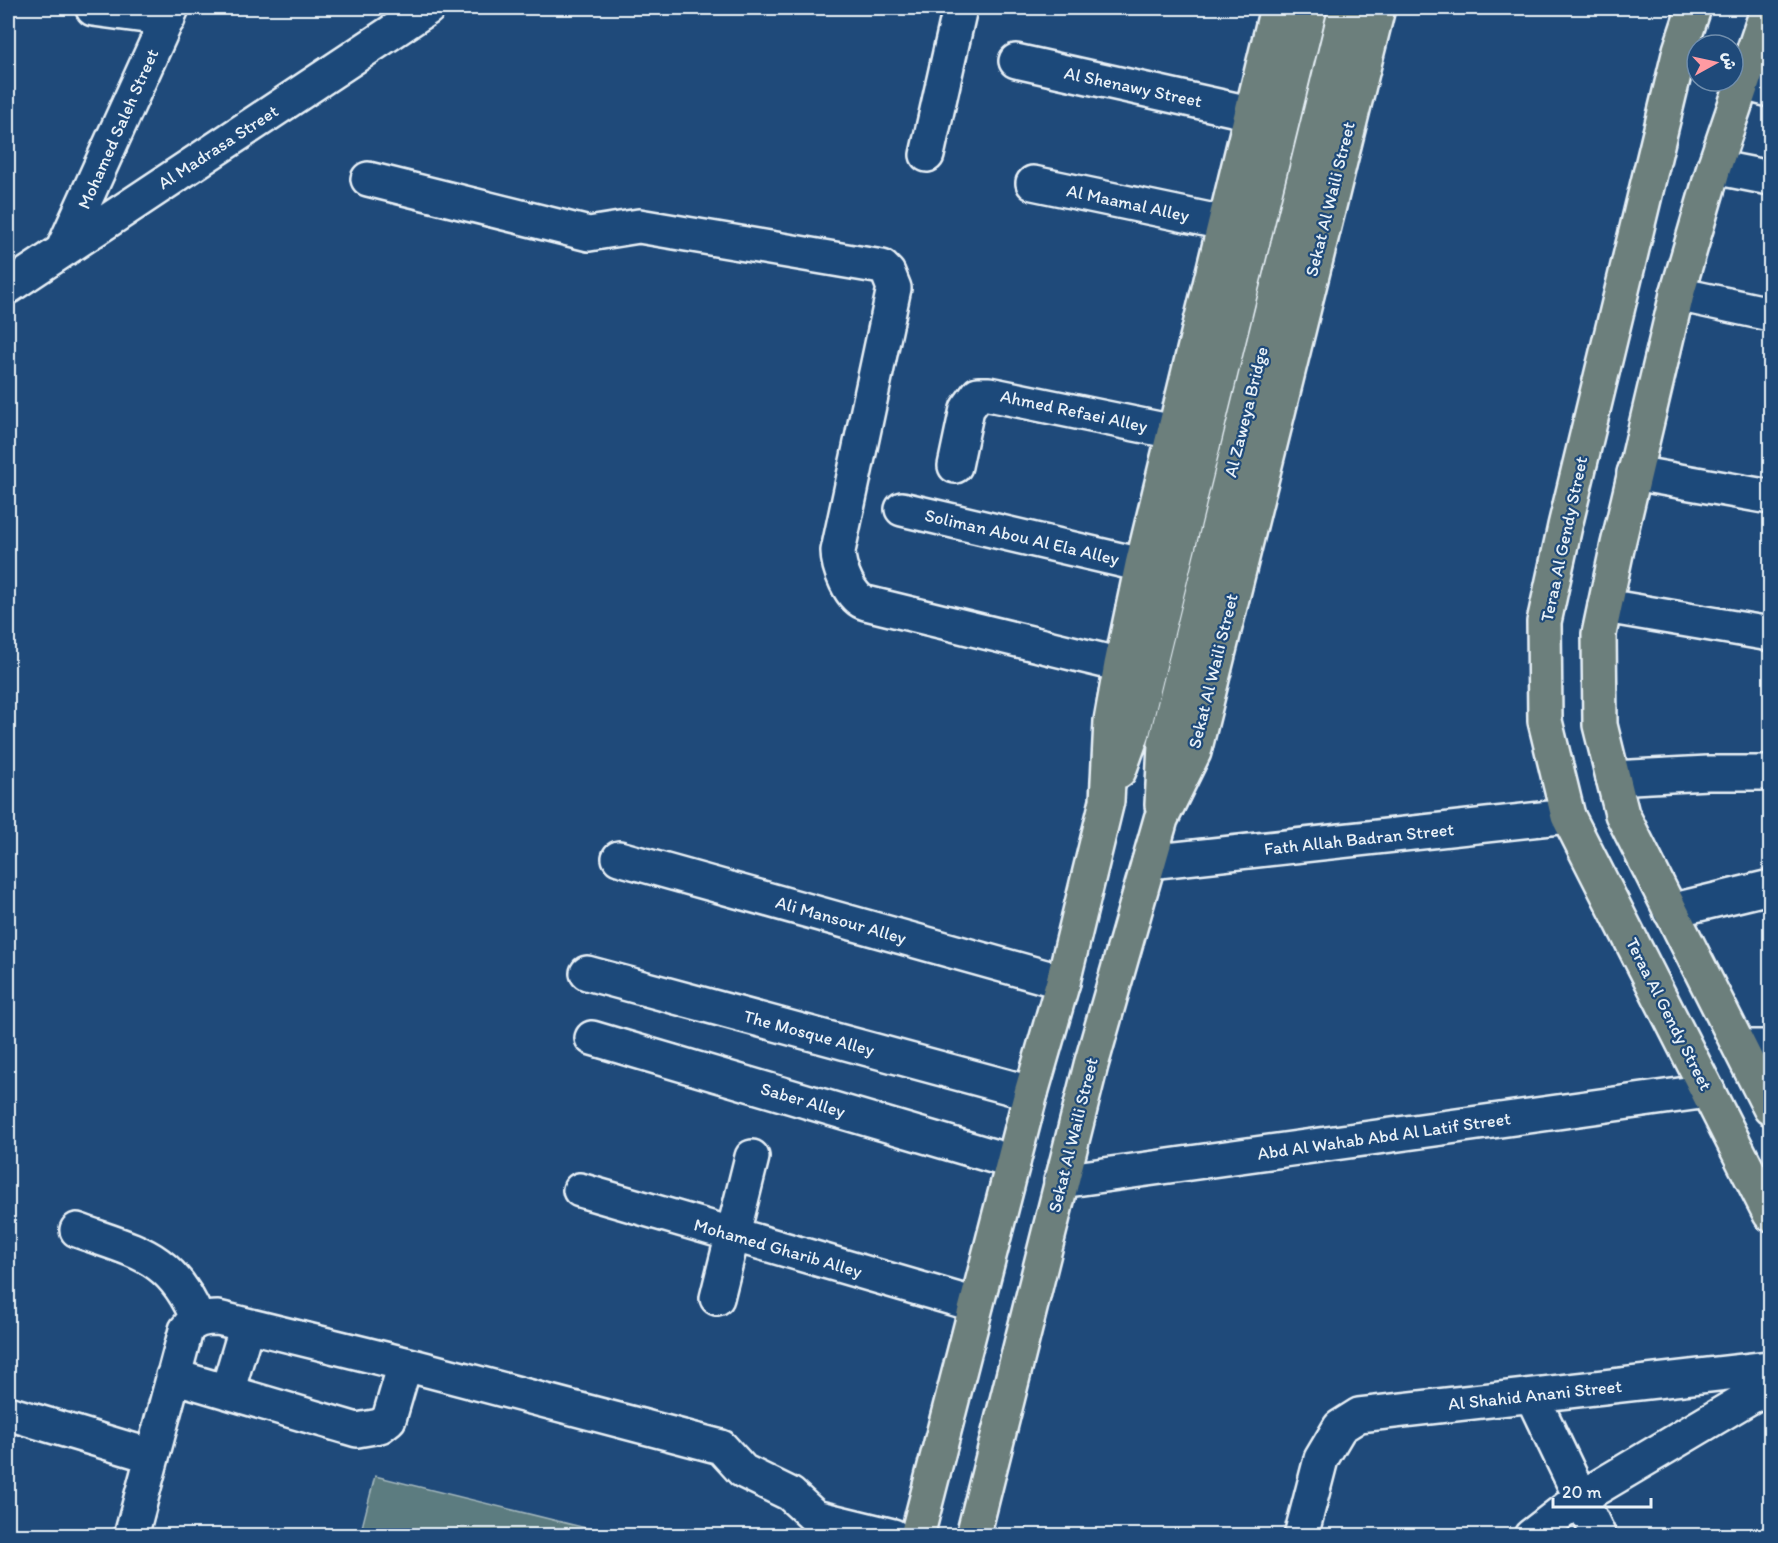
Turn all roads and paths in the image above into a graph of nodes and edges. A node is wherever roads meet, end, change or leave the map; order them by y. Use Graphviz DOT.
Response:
graph roads {
  1 [pos="428,8"];
  2 [pos="960,8"];
  3 [pos="1274,8"];
  4 [pos="1310,8"];
  5 [pos="1346,8"];
  6 [pos="1378,8"];
  7 [pos="1694,8"];
  8 [pos="1768,8"];
  9 [pos="93,9"];
  10 [pos="170,13"];
  11 [pos="1016,61"];
  12 [pos="1757,86"];
  13 [pos="1251,113"];
  14 [pos="927,155"];
  15 [pos="1714,167"];
  16 [pos="1770,178"];
  17 [pos="368,179"];
  18 [pos="1033,183"];
  19 [pos="1224,223"];
  20 [pos="63,249"];
  21 [pos="8,286"];
  22 [pos="1677,294"];
  23 [pos="1770,314"];
  24 [pos="1174,432"];
  25 [pos="955,466"];
  26 [pos="1634,473"];
  27 [pos="1770,497"];
  28 [pos="902,509"];
  29 [pos="1142,565"];
  30 [pos="1605,606"];
  31 [pos="1770,634"];
  32 [pos="1121,665"];
  33 [pos="1770,773"];
  34 [pos="1613,778"];
  35 [pos="1107,801"];
  36 [pos="1568,816"];
  37 [pos="1161,819"];
  38 [pos="620,858"];
  39 [pos="1149,861"];
  40 [pos="1770,887"];
  41 [pos="1670,911"];
  42 [pos="587,973"];
  43 [pos="1063,982"];
  44 [pos="592,1038"];
  45 [pos="1755,1047"];
  46 [pos="1708,1090"];
  47 [pos="1031,1093"];
  48 [pos="1770,1108"];
  49 [pos="752,1157"];
  50 [pos="1013,1162"];
  51 [pos="1061,1181"];
  52 [pos="580,1190"];
  53 [pos="1770,1214"];
  54 [pos="77,1230"];
  55 [pos="733,1235"];
  56 [pos="717,1298"];
  57 [pos="976,1305"];
  58 [pos="198,1320"];
  59 [pos="247,1325"];
  60 [pos="405,1365"];
  61 [pos="1770,1368"];
  62 [pos="173,1376"];
  63 [pos="1770,1385"];
  64 [pos="226,1392"];
  65 [pos="1532,1396"];
  66 [pos="8,1413"];
  67 [pos="152,1456"];
  68 [pos="1580,1498"];
  69 [pos="803,1523"];
  70 [pos="130,1536"];
  71 [pos="893,1536"];
  72 [pos="917,1536"];
  73 [pos="973,1536"];
  74 [pos="1301,1536"];
  75 [pos="1531,1536"];
  76 [pos="1599,1536"];
  1 -- 20 [label="street, Al Madrasa Street"];
  2 -- 14 [label="street"];
  3 -- 13 [label="main road"];
  4 -- 35 [label="main road, Al Zaweya Bridge"];
  5 -- 37 [label="main road, Al Zaweya Bridge"];
  6 -- 37 [label="main road, Sekat Al Waili Street"];
  7 -- 36 [label="main road, Teraa Al Gendy Street"];
  8 -- 12 [label="main road"];
  9 -- 10 [label="street"];
  10 -- 20 [label="street, Mohamed Saleh Street"];
  11 -- 13 [label="street, Al Shenawy Street"];
  12 -- 15 [label="main road"];
  13 -- 19 [label="main road"];
  15 -- 16 [label="street"];
  15 -- 22 [label="main road"];
  17 -- 32 [label="street"];
  18 -- 19 [label="street, Al Maamal Alley"];
  19 -- 24 [label="main road"];
  20 -- 21 [label="street, Al Madrasa Street"];
  22 -- 23 [label="street"];
  22 -- 26 [label="main road"];
  24 -- 25 [label="street, Ahmed Refaei Alley"];
  24 -- 29 [label="main road"];
  26 -- 27 [label="street"];
  26 -- 30 [label="main road"];
  28 -- 29 [label="street, Soliman Abou Al Ela Alley"];
  29 -- 32 [label="main road"];
  30 -- 31 [label="street"];
  30 -- 34 [label="main road"];
  32 -- 35 [label="main road"];
  33 -- 34 [label="street"];
  34 -- 41 [label="main road"];
  35 -- 43 [label="main road"];
  36 -- 39 [label="street, Fath Allah Badran Street"];
  36 -- 46 [label="main road, Teraa Al Gendy Street"];
  37 -- 39 [label="main road, Sekat Al Waili Street"];
  38 -- 43 [label="street, Ali Mansour Alley"];
  39 -- 51 [label="main road, Sekat Al Waili Street"];
  40 -- 41 [label="street"];
  41 -- 45 [label="main road"];
  42 -- 47 [label="street, The Mosque Alley"];
  43 -- 47 [label="main road"];
  44 -- 50 [label="street, Saber Alley"];
  45 -- 48 [label="main road"];
  46 -- 51 [label="street, Abd Al Wahab Abd Al Latif Street"];
  46 -- 53 [label="main road, Teraa Al Gendy Street"];
  47 -- 50 [label="main road"];
  49 -- 55 [label="street"];
  50 -- 57 [label="main road"];
  51 -- 73 [label="main road, Sekat Al Waili Street"];
  52 -- 55 [label="street, Mohamed Gharib Alley"];
  54 -- 58 [label="street"];
  55 -- 56 [label="street"];
  55 -- 57 [label="street, Mohamed Gharib Alley"];
  57 -- 72 [label="main road"];
  58 -- 59 [label="street"];
  58 -- 62 [label="street"];
  59 -- 60 [label="street"];
  59 -- 64 [label="street"];
  60 -- 64 [label="street"];
  60 -- 69 [label="street"];
  61 -- 65 [label="street, Al Shahid Anani Street"];
  62 -- 64 [label="street"];
  62 -- 67 [label="street"];
  63 -- 68 [label="street"];
  65 -- 68 [label="street"];
  65 -- 74 [label="street, Al Shahid Anani Street"];
  66 -- 67 [label="street"];
  67 -- 70 [label="street"];
  68 -- 75 [label="street"];
  68 -- 76 [label="street"];
  69 -- 71 [label="street"];
}
